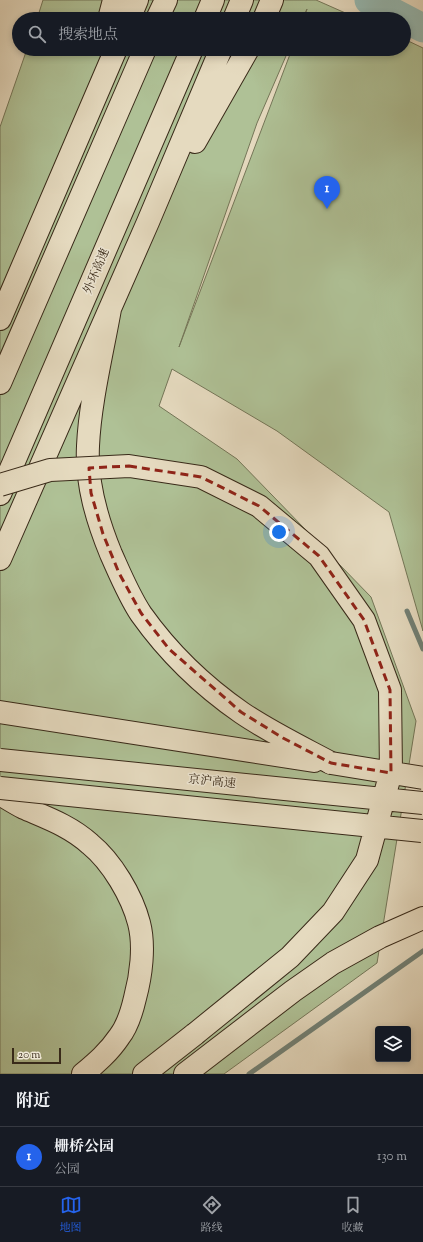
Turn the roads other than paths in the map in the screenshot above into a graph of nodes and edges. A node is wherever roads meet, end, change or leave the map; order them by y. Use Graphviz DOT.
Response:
graph roads {
  1 [pos="114,0"];
  2 [pos="137,0"];
  3 [pos="242,0"];
  4 [pos="272,0"];
  5 [pos="111,12"];
  6 [pos="132,12"];
  7 [pos="237,12"];
  8 [pos="267,12"];
  9 [pos="99,56"];
  10 [pos="113,56"];
  11 [pos="141,56"];
  12 [pos="189,56"];
  13 [pos="218,56"];
  14 [pos="244,56"];
  15 [pos="78,138"];
  16 [pos="148,222"];
  17 [pos="110,310"];
  18 [pos="0,319"];
  19 [pos="0,383"];
  20 [pos="0,485"];
  21 [pos="0,494"];
  22 [pos="0,559"];
  23 [pos="0,712"];
  24 [pos="0,760"];
  25 [pos="331,763"];
  26 [pos="423,778"];
  27 [pos="0,788"];
  28 [pos="0,794"];
  29 [pos="423,803"];
  30 [pos="423,831"];
  31 [pos="423,918"];
  32 [pos="83,1074"];
  33 [pos="144,1074"];
  34 [pos="185,1074"];
  1 -- 5 [label="highway"];
  2 -- 6 [label="highway"];
  3 -- 7 [label="highway"];
  4 -- 8 [label="highway"];
  9 -- 15 [label="highway"];
  10 -- 15 [label="highway"];
  11 -- 19 [label="highway"];
  12 -- 21 [label="highway, 外环高速"];
  13 -- 16 [label="highway"];
  14 -- 16 [label="highway"];
  15 -- 18 [label="highway"];
  16 -- 17 [label="highway"];
  17 -- 22 [label="highway"];
  17 -- 25 [label="highway"];
  20 -- 33 [label="highway, bridge"];
  23 -- 25 [label="highway"];
  24 -- 29 [label="highway, 京沪高速, bridge"];
  25 -- 26 [label="highway, bridge"];
  27 -- 30 [label="highway, bridge"];
  28 -- 32 [label="highway"];
  31 -- 34 [label="highway"];
}
